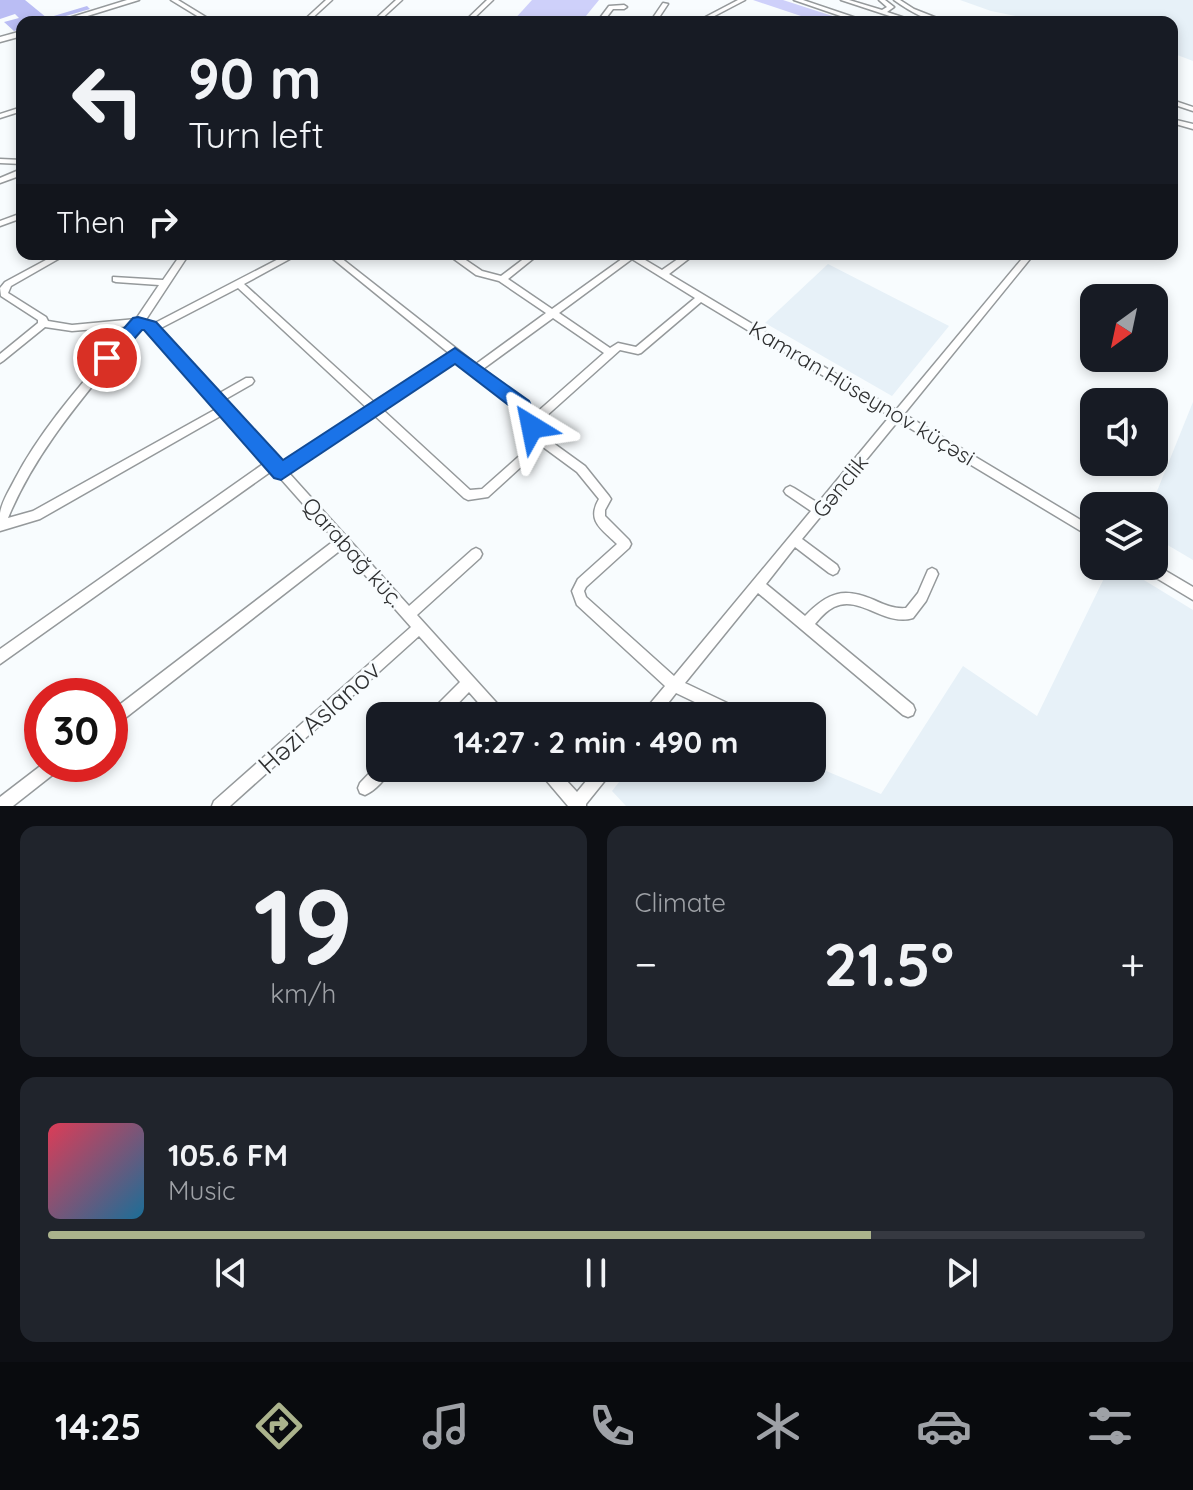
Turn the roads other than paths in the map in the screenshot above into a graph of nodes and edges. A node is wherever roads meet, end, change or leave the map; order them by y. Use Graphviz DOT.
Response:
graph roads {
  1 [pos="135,0"];
  2 [pos="174,0"];
  3 [pos="329,0"];
  4 [pos="399,0"];
  5 [pos="490,0"];
  6 [pos="742,0"];
  7 [pos="797,0"];
  8 [pos="844,0"];
  9 [pos="882,0"];
  10 [pos="897,0"];
  11 [pos="665,4"];
  12 [pos="624,7"];
  13 [pos="882,12"];
  14 [pos="606,14"];
  15 [pos="80,16"];
  16 [pos="201,16"];
  17 [pos="312,16"];
  18 [pos="382,16"];
  19 [pos="473,16"];
  20 [pos="619,16"];
  21 [pos="657,16"];
  22 [pos="711,16"];
  23 [pos="846,16"];
  24 [pos="895,16"];
  25 [pos="928,16"];
  26 [pos="52,260"];
  27 [pos="181,260"];
  28 [pos="283,260"];
  29 [pos="338,260"];
  30 [pos="460,260"];
  31 [pos="527,260"];
  32 [pos="623,260"];
  33 [pos="639,260"];
  34 [pos="683,260"];
  35 [pos="1025,260"];
  36 [pos="663,274"];
  37 [pos="116,279"];
  38 [pos="502,279"];
  39 [pos="165,283"];
  40 [pos="238,283"];
  41 [pos="701,297"];
  42 [pos="552,314"];
  43 [pos="138,322"];
  44 [pos="43,324"];
  45 [pos="153,328"];
  46 [pos="611,353"];
  47 [pos="455,355"];
  48 [pos="0,359"];
  49 [pos="476,369"];
  50 [pos="249,381"];
  51 [pos="220,404"];
  52 [pos="373,408"];
  53 [pos="897,415"];
  54 [pos="529,419"];
  55 [pos="542,442"];
  56 [pos="277,468"];
  57 [pos="790,491"];
  58 [pos="3,508"];
  59 [pos="820,511"];
  60 [pos="0,525"];
  61 [pos="1080,526"];
  62 [pos="796,541"];
  63 [pos="342,542"];
  64 [pos="476,554"];
  65 [pos="833,569"];
  66 [pos="932,574"];
  67 [pos="1168,579"];
  68 [pos="758,585"];
  69 [pos="1193,594"];
  70 [pos="409,614"];
  71 [pos="805,625"];
  72 [pos="420,627"];
  73 [pos="0,657"];
  74 [pos="469,682"];
  75 [pos="674,685"];
  76 [pos="450,702"];
  77 [pos="487,702"];
  78 [pos="660,702"];
  79 [pos="710,702"];
  80 [pos="128,707"];
  81 [pos="908,710"];
  82 [pos="32,782"];
  83 [pos="371,782"];
  84 [pos="557,782"];
  85 [pos="595,782"];
  86 [pos="365,788"];
  87 [pos="577,805"];
  88 [pos="1,806"];
  89 [pos="219,806"];
  1 -- 15 [label="main road"];
  2 -- 16 [label="street"];
  3 -- 17 [label="street"];
  4 -- 18 [label="street"];
  5 -- 19 [label="street"];
  6 -- 22 [label="street"];
  7 -- 23 [label="street"];
  8 -- 13 [label="street"];
  9 -- 13 [label="street"];
  10 -- 25 [label="street"];
  11 -- 21 [label="street"];
  12 -- 14 [label="street"];
  13 -- 24 [label="street"];
  14 -- 20 [label="street"];
  26 -- 44 [label="street"];
  27 -- 39 [label="street"];
  28 -- 40 [label="street"];
  29 -- 47 [label="street"];
  30 -- 38 [label="street"];
  31 -- 38 [label="street"];
  32 -- 42 [label="street"];
  33 -- 36 [label="street, Kamran Hüseynov küçəsi"];
  34 -- 36 [label="street"];
  35 -- 53 [label="street, Gənclik"];
  36 -- 41 [label="street, Kamran Hüseynov küçəsi"];
  37 -- 39 [label="street"];
  38 -- 42 [label="street"];
  39 -- 43 [label="street"];
  40 -- 45 [label="street"];
  40 -- 52 [label="street"];
  41 -- 46 [label="street"];
  41 -- 53 [label="street, Kamran Hüseynov küçəsi"];
  42 -- 46 [label="street"];
  42 -- 49 [label="street"];
  43 -- 44 [label="street"];
  43 -- 45 [label="street, Qarabağ küç."];
  43 -- 58 [label="street"];
  44 -- 48 [label="street"];
  45 -- 51 [label="street, Qarabağ küç."];
  46 -- 54 [label="street"];
  47 -- 49 [label="street"];
  47 -- 52 [label="street"];
  49 -- 54 [label="street"];
  50 -- 51 [label="street"];
  51 -- 56 [label="street, Qarabağ küç."];
  51 -- 60 [label="street"];
  52 -- 55 [label="street"];
  52 -- 56 [label="street"];
  53 -- 59 [label="street, Gənclik"];
  53 -- 61 [label="street, Kamran Hüseynov küçəsi"];
  54 -- 55 [label="street"];
  55 -- 75 [label="street"];
  56 -- 63 [label="street, Qarabağ küç."];
  56 -- 73 [label="street"];
  57 -- 59 [label="street"];
  58 -- 60 [label="street"];
  59 -- 62 [label="street, Gənclik"];
  62 -- 65 [label="street"];
  62 -- 68 [label="street, Gənclik"];
  63 -- 70 [label="street, Qarabağ küç."];
  63 -- 80 [label="street"];
  64 -- 70 [label="street"];
  66 -- 71 [label="street"];
  67 -- 69 [label="street"];
  68 -- 71 [label="street"];
  68 -- 75 [label="street, Gənclik"];
  70 -- 72 [label="street, Qarabağ küç."];
  71 -- 81 [label="street"];
  72 -- 74 [label="street, Qarabağ küç."];
  72 -- 89 [label="street, Həzi Aslanov"];
  74 -- 76 [label="street"];
  74 -- 77 [label="street, Qarabağ küç."];
  75 -- 78 [label="street, Gənclik"];
  75 -- 79 [label="street"];
  82 -- 88 [label="street"];
  83 -- 86 [label="street"];
  84 -- 87 [label="street"];
  85 -- 87 [label="street"];
}
